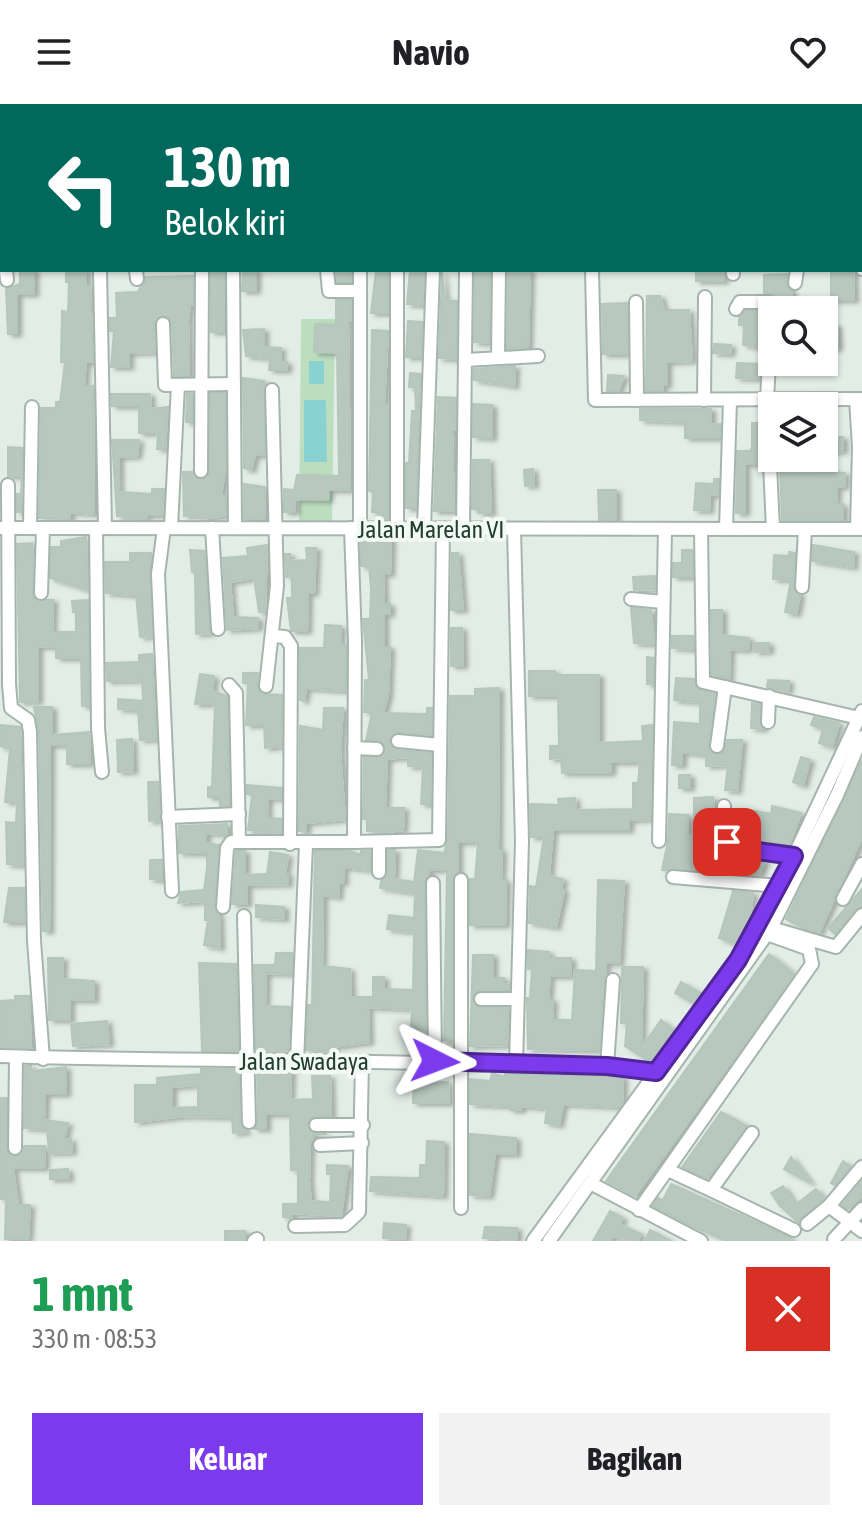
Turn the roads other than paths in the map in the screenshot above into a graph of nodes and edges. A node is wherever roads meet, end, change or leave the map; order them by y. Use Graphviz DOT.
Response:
graph roads {
  1 [pos="100,272"];
  2 [pos="202,272"];
  3 [pos="233,272"];
  4 [pos="327,272"];
  5 [pos="360,272"];
  6 [pos="397,272"];
  7 [pos="433,272"];
  8 [pos="466,272"];
  9 [pos="499,272"];
  10 [pos="592,272"];
  11 [pos="360,291"];
  12 [pos="705,297"];
  13 [pos="636,302"];
  14 [pos="758,302"];
  15 [pos="736,309"];
  16 [pos="163,324"];
  17 [pos="538,356"];
  18 [pos="498,358"];
  19 [pos="466,360"];
  20 [pos="203,384"];
  21 [pos="234,384"];
  22 [pos="178,385"];
  23 [pos="272,390"];
  24 [pos="758,399"];
  25 [pos="838,399"];
  26 [pos="859,399"];
  27 [pos="637,400"];
  28 [pos="704,400"];
  29 [pos="730,400"];
  30 [pos="32,407"];
  31 [pos="860,447"];
  32 [pos="201,471"];
  33 [pos="770,472"];
  34 [pos="8,485"];
  35 [pos="3,528"];
  36 [pos="36,528"];
  37 [pos="101,528"];
  38 [pos="168,528"];
  39 [pos="212,528"];
  40 [pos="235,528"];
  41 [pos="275,528"];
  42 [pos="355,528"];
  43 [pos="397,529"];
  44 [pos="424,529"];
  45 [pos="443,529"];
  46 [pos="463,529"];
  47 [pos="514,529"];
  48 [pos="665,529"];
  49 [pos="701,529"];
  50 [pos="726,529"];
  51 [pos="773,529"];
  52 [pos="805,529"];
  53 [pos="859,529"];
  54 [pos="802,587"];
  55 [pos="41,593"];
  56 [pos="631,599"];
  57 [pos="663,602"];
  58 [pos="218,629"];
  59 [pos="273,636"];
  60 [pos="229,685"];
  61 [pos="266,686"];
  62 [pos="725,687"];
  63 [pos="769,696"];
  64 [pos="860,714"];
  65 [pos="768,722"];
  66 [pos="862,737"];
  67 [pos="398,741"];
  68 [pos="440,745"];
  69 [pos="717,746"];
  70 [pos="354,748"];
  71 [pos="377,749"];
  72 [pos="102,772"];
  73 [pos="724,806"];
  74 [pos="239,814"];
  75 [pos="168,817"];
  76 [pos="239,841"];
  77 [pos="659,841"];
  78 [pos="354,842"];
  79 [pos="379,842"];
  80 [pos="290,844"];
  81 [pos="306,844"];
  82 [pos="794,856"];
  83 [pos="862,864"];
  84 [pos="379,872"];
  85 [pos="673,877"];
  86 [pos="461,880"];
  87 [pos="433,883"];
  88 [pos="778,886"];
  89 [pos="172,891"];
  90 [pos="843,899"];
  91 [pos="223,907"];
  92 [pos="862,915"];
  93 [pos="244,916"];
  94 [pos="613,980"];
  95 [pos="481,999"];
  96 [pos="515,999"];
  97 [pos="0,1056"];
  98 [pos="16,1057"];
  99 [pos="43,1059"];
  100 [pos="362,1061"];
  101 [pos="435,1061"];
  102 [pos="245,1062"];
  103 [pos="297,1062"];
  104 [pos="461,1064"];
  105 [pos="516,1064"];
  106 [pos="607,1066"];
  107 [pos="656,1072"];
  108 [pos="249,1122"];
  109 [pos="316,1125"];
  110 [pos="363,1125"];
  111 [pos="752,1133"];
  112 [pos="362,1143"];
  113 [pos="320,1145"];
  114 [pos="15,1148"];
  115 [pos="862,1167"];
  116 [pos="668,1170"];
  117 [pos="592,1184"];
  118 [pos="711,1190"];
  119 [pos="829,1206"];
  120 [pos="461,1208"];
  121 [pos="862,1209"];
  122 [pos="639,1210"];
  123 [pos="807,1224"];
  124 [pos="295,1226"];
  125 [pos="857,1227"];
  126 [pos="794,1230"];
  127 [pos="834,1239"];
  128 [pos="533,1241"];
  129 [pos="549,1241"];
  130 [pos="701,1241"];
  1 -- 37 [label="street"];
  2 -- 20 [label="street"];
  3 -- 21 [label="street"];
  4 -- 11 [label="street"];
  5 -- 11 [label="street"];
  6 -- 43 [label="street"];
  7 -- 44 [label="street"];
  8 -- 19 [label="street"];
  9 -- 18 [label="street"];
  10 -- 27 [label="street"];
  11 -- 42 [label="street"];
  12 -- 28 [label="street"];
  13 -- 27 [label="street"];
  14 -- 15 [label="street"];
  16 -- 22 [label="street"];
  17 -- 18 [label="street"];
  18 -- 19 [label="street"];
  19 -- 46 [label="street"];
  20 -- 21 [label="street"];
  20 -- 22 [label="street"];
  20 -- 32 [label="street"];
  21 -- 40 [label="street"];
  22 -- 38 [label="street"];
  23 -- 41 [label="street"];
  24 -- 29 [label="street"];
  25 -- 26 [label="street"];
  26 -- 31 [label="street"];
  27 -- 28 [label="street"];
  28 -- 29 [label="street"];
  29 -- 50 [label="street"];
  30 -- 36 [label="street"];
  31 -- 53 [label="street"];
  33 -- 51 [label="street"];
  34 -- 35 [label="street"];
  35 -- 36 [label="street, Jalan Marelan VI"];
  35 -- 99 [label="street"];
  36 -- 37 [label="street, Jalan Marelan VI"];
  36 -- 55 [label="street"];
  37 -- 38 [label="street, Jalan Marelan VI"];
  37 -- 72 [label="street"];
  38 -- 39 [label="street, Jalan Marelan VI"];
  38 -- 75 [label="street"];
  39 -- 40 [label="street, Jalan Marelan VI"];
  39 -- 58 [label="street"];
  40 -- 41 [label="street, Jalan Marelan VI"];
  41 -- 42 [label="street, Jalan Marelan VI"];
  41 -- 59 [label="street"];
  42 -- 43 [label="street, Jalan Marelan VI"];
  42 -- 70 [label="street"];
  43 -- 44 [label="street, Jalan Marelan VI"];
  44 -- 45 [label="street, Jalan Marelan VI"];
  45 -- 46 [label="street, Jalan Marelan VI"];
  45 -- 68 [label="street"];
  46 -- 47 [label="street, Jalan Marelan VI"];
  47 -- 48 [label="street, Jalan Marelan VI"];
  47 -- 96 [label="street"];
  48 -- 49 [label="street, Jalan Marelan VI"];
  48 -- 57 [label="street"];
  49 -- 50 [label="street, Jalan Marelan VI"];
  49 -- 62 [label="street"];
  50 -- 51 [label="street, Jalan Marelan VI"];
  51 -- 52 [label="street, Jalan Marelan VI"];
  52 -- 53 [label="street, Jalan Marelan VI"];
  52 -- 54 [label="street"];
  56 -- 57 [label="street"];
  57 -- 77 [label="street"];
  59 -- 61 [label="street"];
  59 -- 80 [label="street"];
  60 -- 74 [label="street"];
  62 -- 63 [label="street"];
  62 -- 69 [label="street"];
  63 -- 64 [label="street"];
  63 -- 65 [label="street"];
  64 -- 82 [label="street"];
  66 -- 92 [label="street"];
  67 -- 68 [label="street"];
  68 -- 79 [label="street"];
  70 -- 71 [label="street"];
  70 -- 78 [label="street"];
  73 -- 82 [label="street"];
  74 -- 75 [label="street"];
  74 -- 76 [label="street"];
  75 -- 89 [label="street"];
  76 -- 80 [label="street"];
  76 -- 91 [label="street"];
  78 -- 79 [label="street"];
  78 -- 81 [label="street"];
  79 -- 84 [label="street"];
  80 -- 81 [label="street"];
  81 -- 103 [label="street"];
  82 -- 88 [label="street"];
  83 -- 90 [label="street"];
  85 -- 88 [label="street"];
  86 -- 104 [label="street"];
  87 -- 101 [label="street"];
  88 -- 107 [label="street"];
  93 -- 102 [label="street"];
  94 -- 106 [label="street"];
  95 -- 96 [label="street"];
  96 -- 105 [label="street"];
  97 -- 98 [label="street, Jalan Swadaya"];
  98 -- 99 [label="street, Jalan Swadaya"];
  98 -- 114 [label="street"];
  99 -- 102 [label="street, Jalan Swadaya"];
  100 -- 101 [label="street, Jalan Swadaya"];
  100 -- 103 [label="street, Jalan Swadaya"];
  100 -- 110 [label="street"];
  101 -- 104 [label="street, Jalan Swadaya"];
  102 -- 103 [label="street, Jalan Swadaya"];
  102 -- 108 [label="street"];
  104 -- 105 [label="street, Jalan Swadaya"];
  104 -- 120 [label="street"];
  105 -- 106 [label="street, Jalan Swadaya"];
  106 -- 107 [label="street, Jalan Swadaya"];
  107 -- 128 [label="street"];
  109 -- 110 [label="street"];
  110 -- 112 [label="street"];
  111 -- 118 [label="street"];
  112 -- 113 [label="street"];
  112 -- 124 [label="street"];
  115 -- 119 [label="street"];
  116 -- 117 [label="street"];
  116 -- 118 [label="street"];
  116 -- 122 [label="street"];
  117 -- 122 [label="street"];
  117 -- 129 [label="street"];
  118 -- 126 [label="street"];
  119 -- 123 [label="street"];
  119 -- 125 [label="street"];
  121 -- 125 [label="street"];
  122 -- 130 [label="street"];
  125 -- 127 [label="street"];
}
